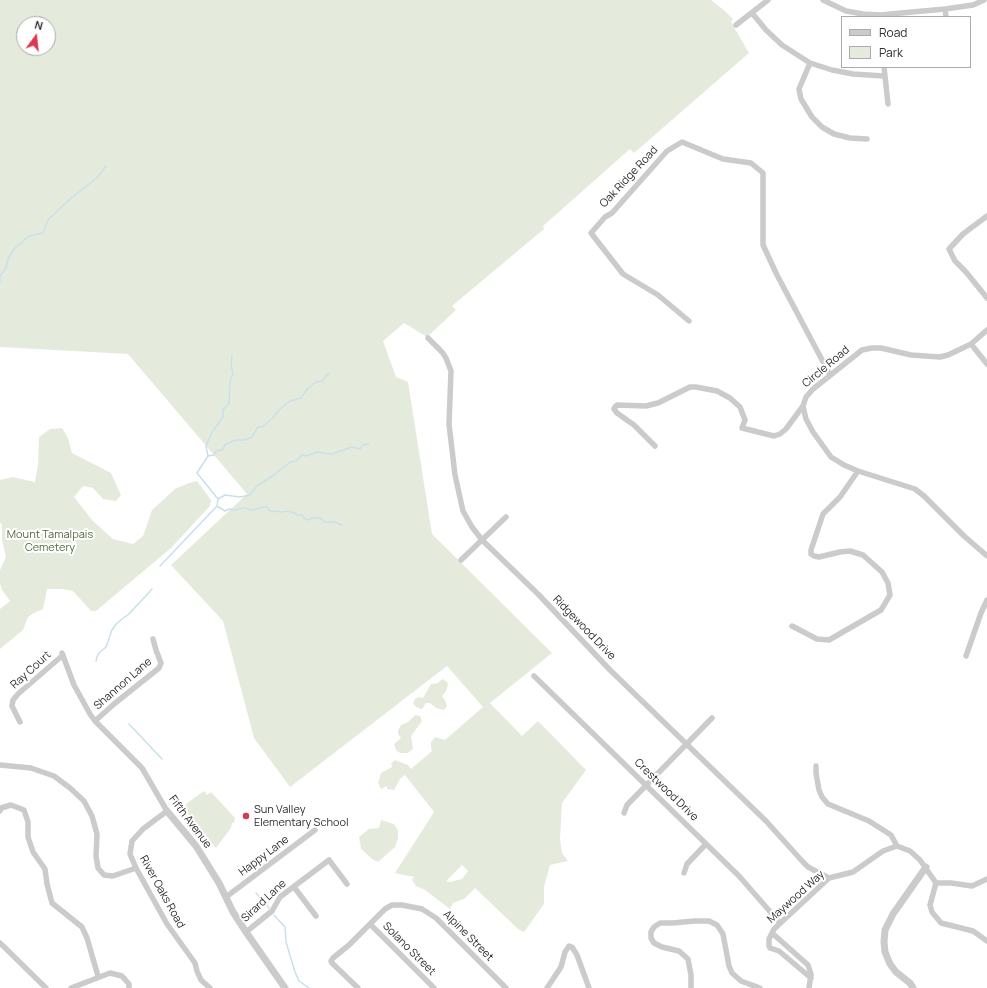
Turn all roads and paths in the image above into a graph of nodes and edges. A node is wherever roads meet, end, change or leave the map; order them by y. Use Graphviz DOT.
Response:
graph roads {
  1 [pos="768,0"];
  2 [pos="824,0"];
  3 [pos="984,0"];
  4 [pos="945,9"];
  5 [pos="752,13"];
  6 [pos="880,16"];
  7 [pos="946,16"];
  8 [pos="736,25"];
  9 [pos="810,63"];
  10 [pos="884,68"];
  11 [pos="884,76"];
  12 [pos="888,104"];
  13 [pos="867,140"];
  14 [pos="987,216"];
  15 [pos="987,298"];
  16 [pos="689,321"];
  17 [pos="987,330"];
  18 [pos="428,338"];
  19 [pos="971,344"];
  20 [pos="987,364"];
  21 [pos="830,375"];
  22 [pos="803,406"];
  23 [pos="655,446"];
  24 [pos="858,471"];
  25 [pos="506,517"];
  26 [pos="482,540"];
  27 [pos="987,556"];
  28 [pos="461,560"];
  29 [pos="987,600"];
  30 [pos="792,626"];
  31 [pos="153,639"];
  32 [pos="62,654"];
  33 [pos="966,656"];
  34 [pos="534,676"];
  35 [pos="712,718"];
  36 [pos="95,721"];
  37 [pos="20,722"];
  38 [pos="685,744"];
  39 [pos="0,765"];
  40 [pos="816,766"];
  41 [pos="646,785"];
  42 [pos="0,810"];
  43 [pos="167,811"];
  44 [pos="624,813"];
  45 [pos="315,830"];
  46 [pos="706,844"];
  47 [pos="897,846"];
  48 [pos="926,867"];
  49 [pos="136,868"];
  50 [pos="684,874"];
  51 [pos="829,878"];
  52 [pos="987,879"];
  53 [pos="936,883"];
  54 [pos="348,884"];
  55 [pos="294,887"];
  56 [pos="226,897"];
  57 [pos="316,916"];
  58 [pos="780,923"];
  59 [pos="370,924"];
  60 [pos="246,932"];
  61 [pos="772,933"];
  62 [pos="987,941"];
  63 [pos="0,943"];
  64 [pos="98,976"];
  65 [pos="811,978"];
  66 [pos="46,988"];
  67 [pos="71,988"];
  68 [pos="129,988"];
  69 [pos="210,988"];
  70 [pos="285,988"];
  71 [pos="358,988"];
  72 [pos="434,988"];
  73 [pos="506,988"];
  74 [pos="547,988"];
  75 [pos="589,988"];
  76 [pos="691,988"];
  77 [pos="760,988"];
  78 [pos="809,988"];
  79 [pos="913,988"];
  1 -- 5 [label="street"];
  2 -- 6 [label="street"];
  3 -- 4 [label="street"];
  4 -- 6 [label="street"];
  4 -- 7 [label="street"];
  5 -- 8 [label="street"];
  5 -- 9 [label="street"];
  9 -- 11 [label="street"];
  9 -- 13 [label="street"];
  10 -- 11 [label="street"];
  11 -- 12 [label="street"];
  14 -- 15 [label="street"];
  16 -- 21 [label="street, Oak Ridge Road"];
  17 -- 19 [label="street, Circle Road"];
  18 -- 26 [label="street, Ridgewood Drive"];
  19 -- 20 [label="street"];
  19 -- 21 [label="street, Circle Road"];
  21 -- 22 [label="street, Circle Road"];
  22 -- 23 [label="street"];
  22 -- 24 [label="street, Circle Road"];
  24 -- 27 [label="street, Circle Road"];
  24 -- 30 [label="street"];
  25 -- 26 [label="street"];
  26 -- 28 [label="street"];
  26 -- 38 [label="street, Ridgewood Drive"];
  29 -- 33 [label="street"];
  31 -- 36 [label="street, Shannon Lane"];
  32 -- 36 [label="street, Fifth Avenue"];
  32 -- 37 [label="street, Ray Court"];
  34 -- 41 [label="street, Crestwood Drive"];
  35 -- 38 [label="street"];
  36 -- 43 [label="street, Fifth Avenue"];
  38 -- 41 [label="street"];
  38 -- 51 [label="street, Ridgewood Drive"];
  39 -- 49 [label="street"];
  40 -- 47 [label="street"];
  41 -- 44 [label="street"];
  41 -- 46 [label="street, Crestwood Drive"];
  42 -- 64 [label="street"];
  43 -- 49 [label="street, River Oaks Road"];
  43 -- 56 [label="street, Fifth Avenue"];
  45 -- 56 [label="street, Happy Lane"];
  46 -- 50 [label="street"];
  46 -- 58 [label="street, Crestwood Drive"];
  47 -- 48 [label="street"];
  47 -- 51 [label="street, Maywood Way"];
  48 -- 53 [label="street"];
  48 -- 79 [label="street"];
  49 -- 69 [label="street, River Oaks Road"];
  51 -- 58 [label="street, Maywood Way"];
  52 -- 53 [label="street"];
  53 -- 62 [label="street"];
  54 -- 55 [label="street, Sirard Lane"];
  55 -- 57 [label="street"];
  55 -- 60 [label="street, Sirard Lane"];
  56 -- 60 [label="street, Fifth Avenue"];
  58 -- 61 [label="street, Maywood Way"];
  59 -- 71 [label="street"];
  59 -- 72 [label="street, Solano Street"];
  59 -- 73 [label="street, Alpine Street"];
  60 -- 70 [label="street, Fifth Avenue"];
  61 -- 65 [label="street, Maywood Way"];
  61 -- 65 [label="street, Maywood Way"];
  63 -- 66 [label="street"];
  64 -- 67 [label="street"];
  64 -- 68 [label="street"];
  65 -- 78 [label="street"];
  74 -- 75 [label="street"];
  76 -- 77 [label="street"];
}
